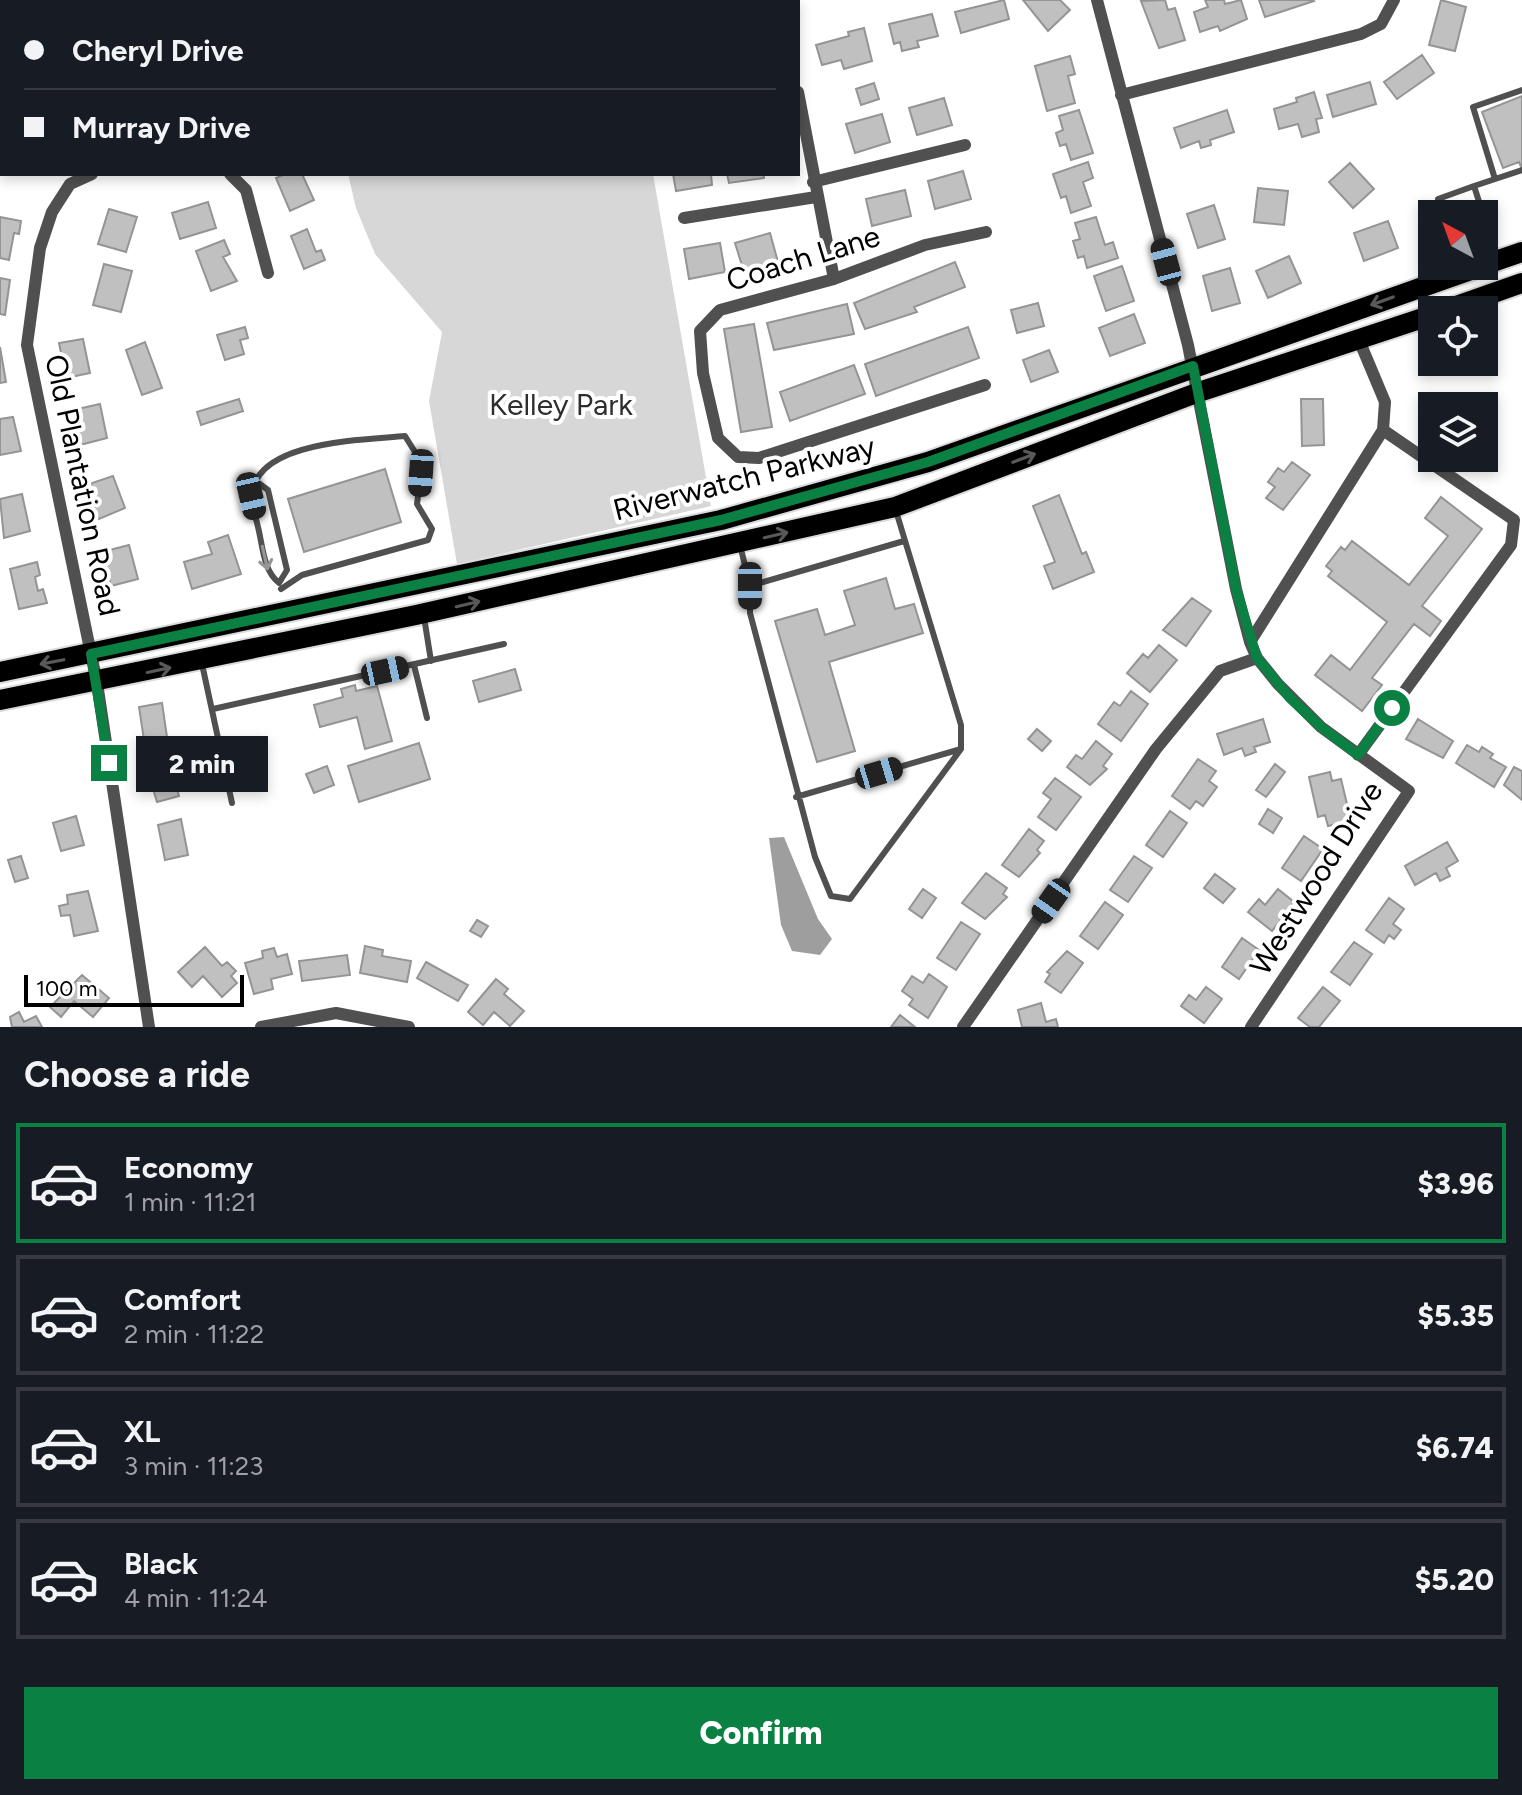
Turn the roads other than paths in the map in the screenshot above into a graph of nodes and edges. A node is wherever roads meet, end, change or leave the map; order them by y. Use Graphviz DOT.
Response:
graph roads {
  1 [pos="1097,0"];
  2 [pos="1394,0"];
  3 [pos="1522,90"];
  4 [pos="1121,95"];
  5 [pos="800,104"];
  6 [pos="965,145"];
  7 [pos="1522,170"];
  8 [pos="232,176"];
  9 [pos="67,179"];
  10 [pos="1495,179"];
  11 [pos="813,182"];
  12 [pos="1474,186"];
  13 [pos="816,197"];
  14 [pos="1438,199"];
  15 [pos="1479,200"];
  16 [pos="684,218"];
  17 [pos="986,232"];
  18 [pos="1522,252"];
  19 [pos="1498,260"];
  20 [pos="268,273"];
  21 [pos="834,279"];
  22 [pos="1441,280"];
  23 [pos="1522,283"];
  24 [pos="1485,296"];
  25 [pos="1418,320"];
  26 [pos="1359,340"];
  27 [pos="1193,366"];
  28 [pos="985,385"];
  29 [pos="1199,392"];
  30 [pos="1383,430"];
  31 [pos="257,482"];
  32 [pos="895,507"];
  33 [pos="904,541"];
  34 [pos="740,543"];
  35 [pos="750,586"];
  36 [pos="283,597"];
  37 [pos="423,614"];
  38 [pos="1250,642"];
  39 [pos="504,644"];
  40 [pos="91,654"];
  41 [pos="1257,658"];
  42 [pos="201,661"];
  43 [pos="431,661"];
  44 [pos="414,665"];
  45 [pos="0,672"];
  46 [pos="97,683"];
  47 [pos="0,700"];
  48 [pos="213,709"];
  49 [pos="427,718"];
  50 [pos="961,749"];
  51 [pos="1358,755"];
  52 [pos="796,797"];
  53 [pos="232,803"];
  54 [pos="149,1027"];
  55 [pos="261,1027"];
  56 [pos="409,1027"];
  57 [pos="963,1027"];
  58 [pos="1251,1027"];
  1 -- 4 [label="street, Westwood Drive"];
  2 -- 4 [label="street"];
  3 -- 10 [label="lane"];
  4 -- 27 [label="street, Westwood Drive"];
  5 -- 11 [label="street"];
  6 -- 11 [label="street"];
  7 -- 10 [label="lane"];
  8 -- 20 [label="street"];
  9 -- 40 [label="street, Old Plantation Road"];
  10 -- 12 [label="lane"];
  11 -- 13 [label="street"];
  12 -- 14 [label="lane"];
  12 -- 15 [label="lane"];
  13 -- 16 [label="street"];
  13 -- 21 [label="street"];
  17 -- 21 [label="street, Coach Lane"];
  18 -- 19 [label="main road, Riverwatch Parkway"];
  21 -- 28 [label="street, Coach Lane"];
  22 -- 27 [label="main road, Riverwatch Parkway, one-way"];
  23 -- 24 [label="main road"];
  25 -- 26 [label="main road, Riverwatch Parkway"];
  26 -- 29 [label="main road, Riverwatch Parkway"];
  26 -- 30 [label="street"];
  27 -- 29 [label="street, Westwood Drive"];
  27 -- 36 [label="main road, Riverwatch Parkway"];
  32 -- 29 [label="main road, Riverwatch Parkway, one-way"];
  29 -- 38 [label="street, Westwood Drive"];
  30 -- 38 [label="street"];
  30 -- 51 [label="street"];
  31 -- 36 [label="lane, one-way"];
  31 -- 36 [label="lane"];
  31 -- 36 [label="lane"];
  32 -- 33 [label="lane"];
  34 -- 32 [label="main road, Riverwatch Parkway, one-way"];
  33 -- 35 [label="lane"];
  33 -- 50 [label="lane"];
  34 -- 35 [label="lane"];
  37 -- 34 [label="main road, Riverwatch Parkway, one-way"];
  35 -- 52 [label="lane"];
  36 -- 40 [label="main road, Riverwatch Parkway"];
  37 -- 42 [label="main road, Riverwatch Parkway"];
  37 -- 43 [label="lane"];
  38 -- 41 [label="street, Westwood Drive"];
  39 -- 43 [label="lane"];
  40 -- 45 [label="main road, Riverwatch Parkway, one-way"];
  40 -- 46 [label="street, Old Plantation Road"];
  41 -- 51 [label="street, Westwood Drive"];
  41 -- 57 [label="street"];
  46 -- 42 [label="main road, Riverwatch Parkway, one-way"];
  42 -- 48 [label="lane"];
  43 -- 44 [label="lane"];
  44 -- 48 [label="lane"];
  44 -- 49 [label="lane"];
  46 -- 47 [label="main road, Riverwatch Parkway"];
  46 -- 54 [label="street, Old Plantation Road"];
  48 -- 53 [label="lane"];
  50 -- 52 [label="lane"];
  50 -- 52 [label="lane"];
  51 -- 58 [label="street, Westwood Drive"];
  55 -- 56 [label="street"];
}
